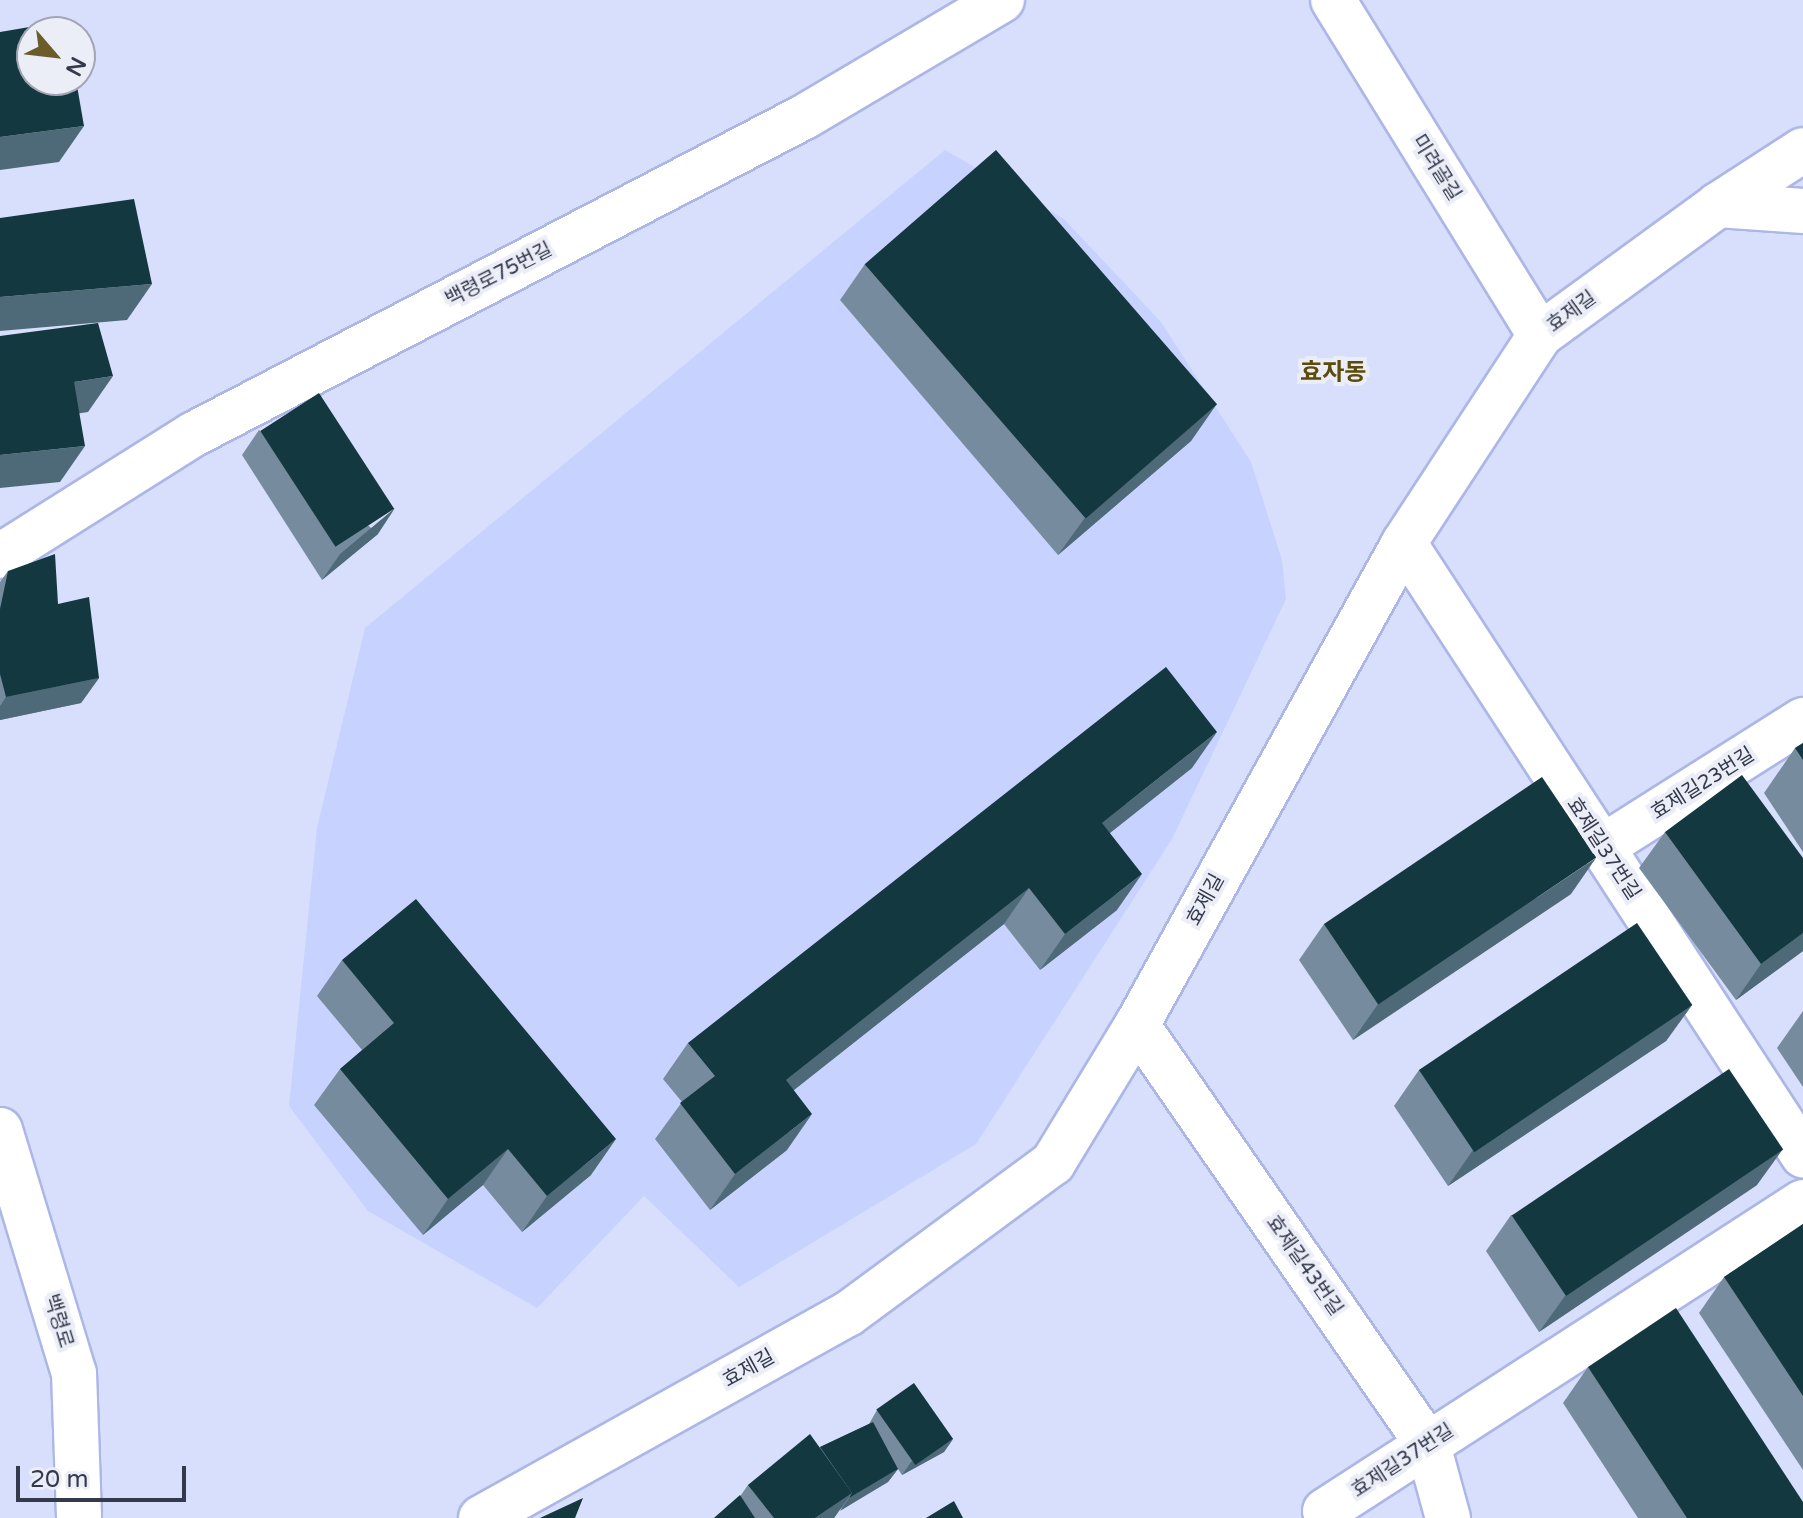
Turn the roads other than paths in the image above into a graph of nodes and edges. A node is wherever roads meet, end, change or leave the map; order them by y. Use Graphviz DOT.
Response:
graph roads {
  1 [pos="1002,0"];
  2 [pos="1333,0"];
  3 [pos="1803,150"];
  4 [pos="1718,205"];
  5 [pos="1803,211"];
  6 [pos="1540,335"];
  7 [pos="1404,543"];
  8 [pos="0,556"];
  9 [pos="1803,720"];
  10 [pos="1602,847"];
  11 [pos="1137,1025"];
  12 [pos="0,1130"];
  13 [pos="1803,1155"];
  14 [pos="1803,1202"];
  15 [pos="1428,1445"];
  16 [pos="1325,1511"];
  17 [pos="79,1518"];
  18 [pos="481,1518"];
  19 [pos="1448,1518"];
  1 -- 8 [label="street, 백령로75번길"];
  2 -- 6 [label="street, 미려골길"];
  3 -- 4 [label="street, 효제길"];
  4 -- 5 [label="street"];
  4 -- 6 [label="street, 효제길"];
  6 -- 7 [label="street, 효제길"];
  7 -- 10 [label="street, 효제길37번길"];
  7 -- 11 [label="street, 효제길"];
  9 -- 10 [label="street, 효제길23번길"];
  10 -- 13 [label="street, 효제길37번길"];
  11 -- 15 [label="street, 효제길43번길"];
  11 -- 18 [label="street, 효제길"];
  12 -- 17 [label="street, 백령로"];
  14 -- 15 [label="street, 효제길37번길"];
  15 -- 16 [label="street, 효제길37번길"];
  15 -- 19 [label="street, 효제길43번길"];
}
